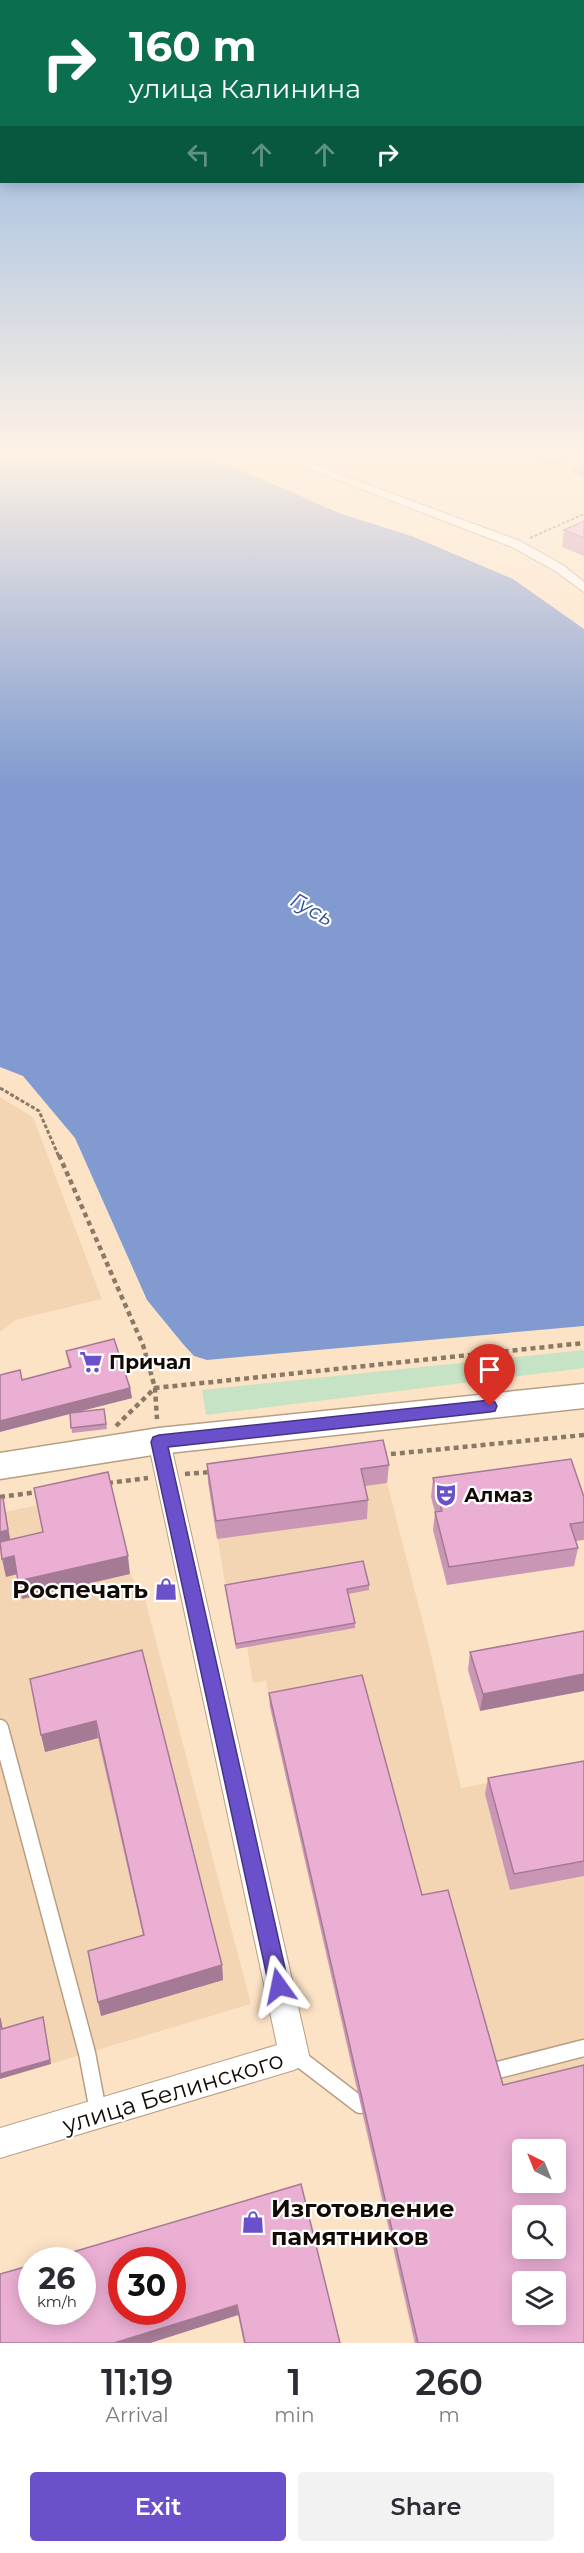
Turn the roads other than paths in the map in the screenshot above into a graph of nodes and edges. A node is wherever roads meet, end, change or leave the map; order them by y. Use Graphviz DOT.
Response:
graph roads {
  1 [pos="552,564"];
  2 [pos="584,588"];
  3 [pos="584,1396"];
  4 [pos="159,1442"];
  5 [pos="0,1466"];
  6 [pos="0,1728"];
  7 [pos="584,2048"];
  8 [pos="294,2055"];
  9 [pos="494,2071"];
  10 [pos="360,2104"];
  11 [pos="98,2115"];
  12 [pos="0,2143"];
  1 -- 2 [label="street"];
  3 -- 4 [label="main road"];
  4 -- 5 [label="main road"];
  4 -- 8 [label="street, улица Белинского"];
  6 -- 11 [label="lane"];
  7 -- 9 [label="lane"];
  8 -- 10 [label="lane"];
  8 -- 11 [label="street, улица Белинского"];
  11 -- 12 [label="street, улица Белинского"];
}
